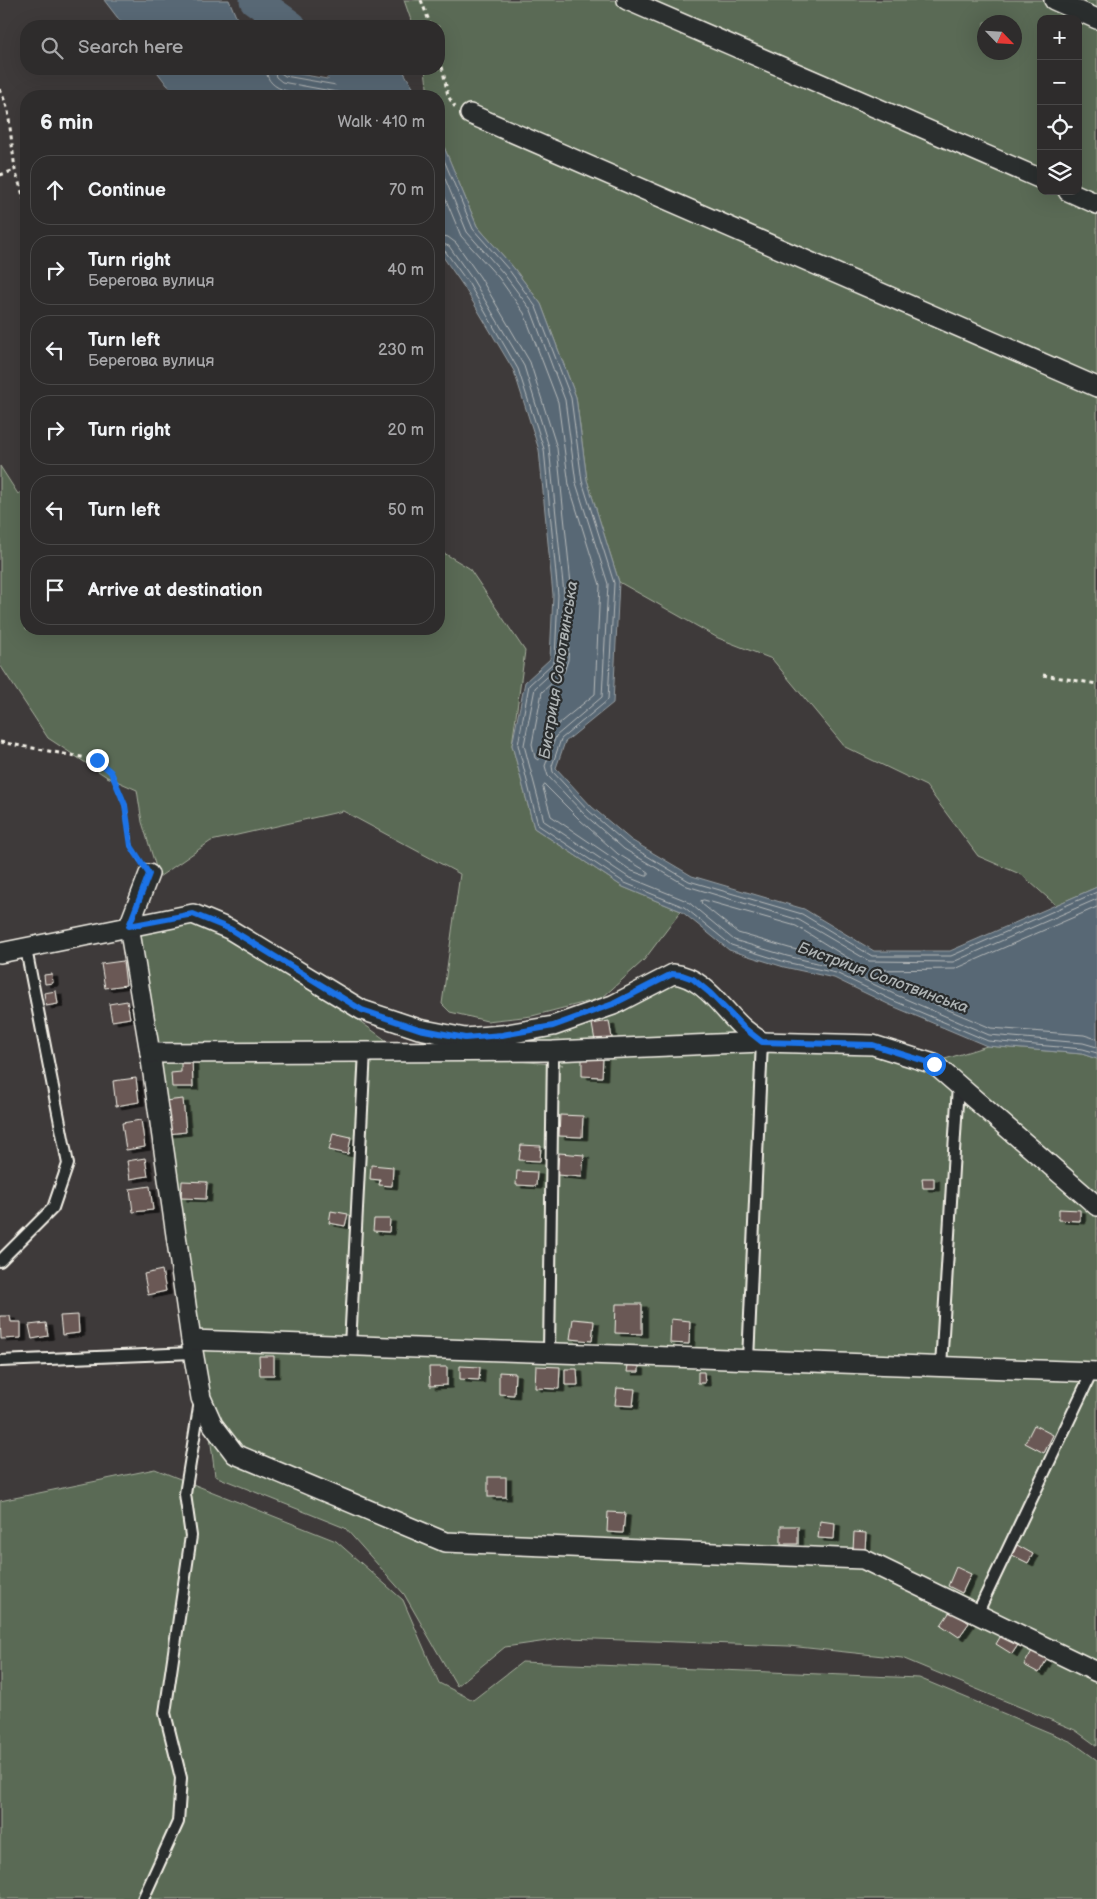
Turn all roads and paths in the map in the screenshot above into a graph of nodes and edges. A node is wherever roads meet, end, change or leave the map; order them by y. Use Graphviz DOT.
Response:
graph roads {
  1 [pos="421,0"];
  2 [pos="627,0"];
  3 [pos="1054,0"];
  4 [pos="1097,19"];
  5 [pos="429,20"];
  6 [pos="444,75"];
  7 [pos="0,90"];
  8 [pos="470,114"];
  9 [pos="15,170"];
  10 [pos="0,175"];
  11 [pos="1037,177"];
  12 [pos="20,186"];
  13 [pos="1077,195"];
  14 [pos="1097,204"];
  15 [pos="1097,387"];
  16 [pos="1042,675"];
  17 [pos="1097,684"];
  18 [pos="0,742"];
  19 [pos="149,874"];
  20 [pos="129,926"];
  21 [pos="26,949"];
  22 [pos="0,953"];
  23 [pos="762,1042"];
  24 [pos="365,1051"];
  25 [pos="553,1051"];
  26 [pos="150,1053"];
  27 [pos="958,1085"];
  28 [pos="1097,1206"];
  29 [pos="0,1261"];
  30 [pos="192,1346"];
  31 [pos="350,1346"];
  32 [pos="549,1353"];
  33 [pos="748,1360"];
  34 [pos="0,1361"];
  35 [pos="941,1367"];
  36 [pos="1094,1372"];
  37 [pos="201,1398"];
  38 [pos="977,1614"];
  39 [pos="1097,1672"];
  40 [pos="144,1899"];
  1 -- 5 [label="path"];
  2 -- 11 [label="street"];
  3 -- 4 [label="street"];
  6 -- 8 [label="path"];
  7 -- 9 [label="path"];
  8 -- 15 [label="street"];
  9 -- 10 [label="path"];
  9 -- 12 [label="path"];
  13 -- 14 [label="street"];
  16 -- 17 [label="path"];
  18 -- 19 [label="path"];
  19 -- 20 [label="street"];
  20 -- 21 [label="street"];
  20 -- 23 [label="street"];
  20 -- 26 [label="street"];
  21 -- 22 [label="street"];
  21 -- 29 [label="lane"];
  23 -- 25 [label="street"];
  23 -- 27 [label="street"];
  23 -- 33 [label="lane"];
  24 -- 25 [label="street"];
  24 -- 26 [label="street"];
  24 -- 31 [label="lane"];
  25 -- 32 [label="lane"];
  26 -- 30 [label="street"];
  27 -- 28 [label="street"];
  27 -- 35 [label="lane"];
  30 -- 31 [label="street"];
  30 -- 34 [label="lane"];
  30 -- 37 [label="street"];
  31 -- 32 [label="street"];
  32 -- 33 [label="street"];
  33 -- 35 [label="street"];
  35 -- 36 [label="street"];
  36 -- 38 [label="lane"];
  37 -- 38 [label="street"];
  37 -- 40 [label="lane"];
  38 -- 39 [label="street"];
}
